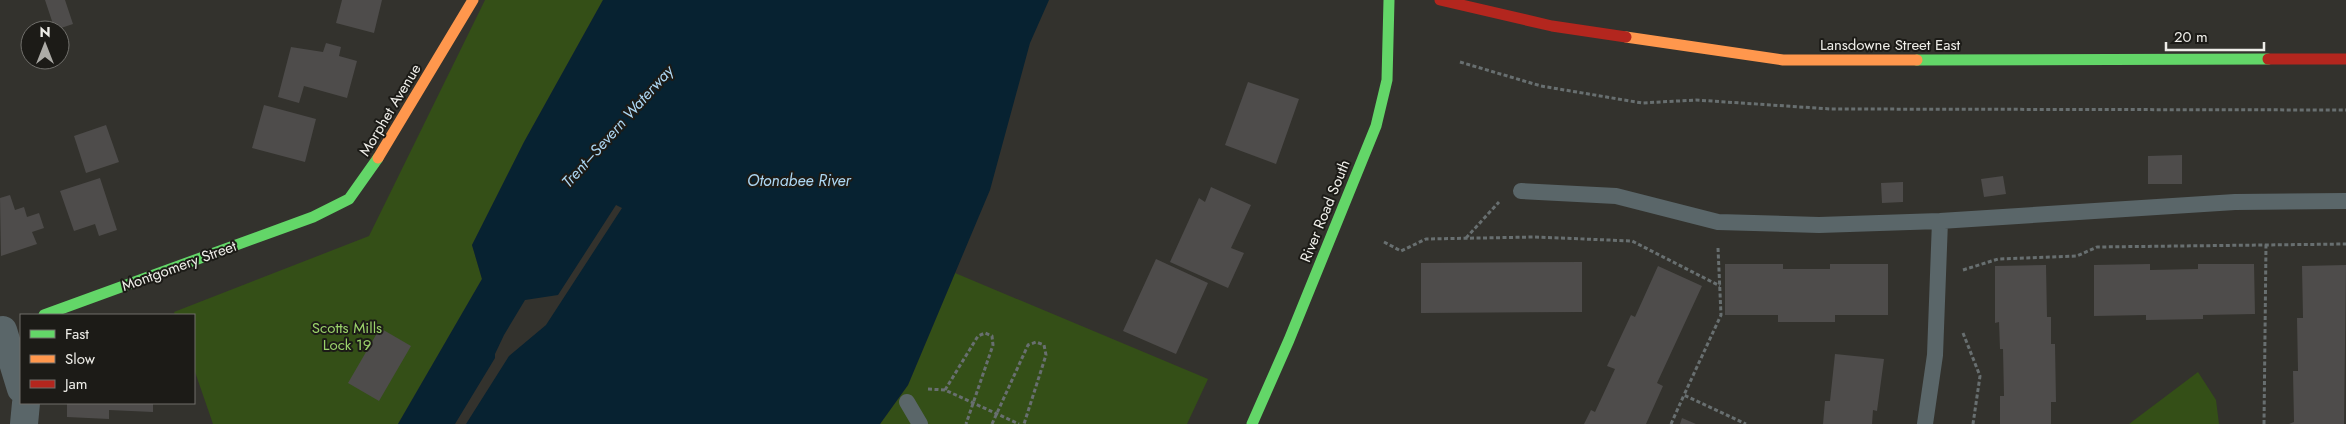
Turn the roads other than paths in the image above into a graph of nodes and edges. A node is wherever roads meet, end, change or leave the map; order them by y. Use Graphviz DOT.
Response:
graph roads {
  1 [pos="473,0"];
  2 [pos="1390,0"];
  3 [pos="1440,0"];
  4 [pos="2346,59"];
  5 [pos="1521,191"];
  6 [pos="2346,201"];
  7 [pos="313,217"];
  8 [pos="1940,221"];
  9 [pos="47,314"];
  10 [pos="8,328"];
  11 [pos="20,384"];
  12 [pos="907,402"];
  13 [pos="26,404"];
  14 [pos="24,424"];
  15 [pos="920,424"];
  16 [pos="1252,424"];
  17 [pos="1925,424"];
  1 -- 7 [label="street, Morphet Avenue"];
  2 -- 16 [label="street, River Road South"];
  3 -- 4 [label="street, Lansdowne Street East"];
  5 -- 8 [label="lane"];
  6 -- 8 [label="lane"];
  7 -- 9 [label="street, Montgomery Street"];
  8 -- 17 [label="lane"];
  10 -- 11 [label="street"];
  12 -- 15 [label="lane"];
  13 -- 14 [label="street"];
}
